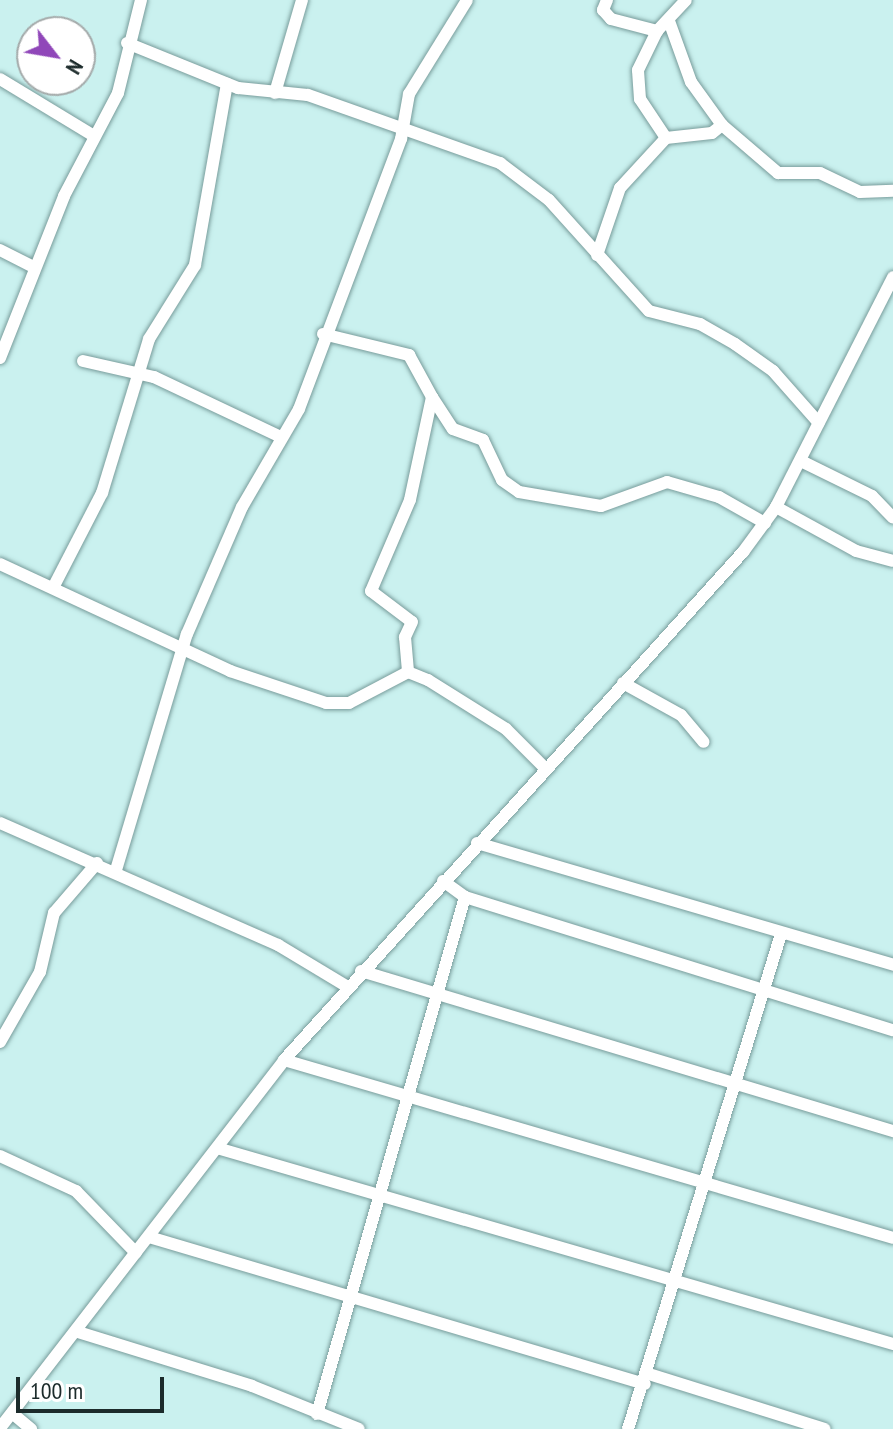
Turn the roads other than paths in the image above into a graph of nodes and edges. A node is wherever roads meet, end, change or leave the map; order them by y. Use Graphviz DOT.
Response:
graph roads {
  1 [pos="141,0"];
  2 [pos="302,0"];
  3 [pos="467,0"];
  4 [pos="607,0"];
  5 [pos="686,0"];
  6 [pos="669,21"];
  7 [pos="657,31"];
  8 [pos="127,43"];
  9 [pos="0,79"];
  10 [pos="227,84"];
  11 [pos="275,93"];
  12 [pos="722,125"];
  13 [pos="401,128"];
  14 [pos="94,136"];
  15 [pos="666,138"];
  16 [pos="893,191"];
  17 [pos="0,250"];
  18 [pos="597,255"];
  19 [pos="35,268"];
  20 [pos="893,277"];
  21 [pos="323,334"];
  22 [pos="0,358"];
  23 [pos="83,361"];
  24 [pos="137,374"];
  25 [pos="432,397"];
  26 [pos="819,423"];
  27 [pos="281,437"];
  28 [pos="801,461"];
  29 [pos="776,507"];
  30 [pos="893,518"];
  31 [pos="765,523"];
  32 [pos="893,561"];
  33 [pos="0,564"];
  34 [pos="54,586"];
  35 [pos="183,646"];
  36 [pos="408,672"];
  37 [pos="623,683"];
  38 [pos="704,742"];
  39 [pos="545,768"];
  40 [pos="0,823"];
  41 [pos="477,843"];
  42 [pos="97,863"];
  43 [pos="116,870"];
  44 [pos="443,881"];
  45 [pos="465,897"];
  46 [pos="781,934"];
  47 [pos="893,965"];
  48 [pos="361,971"];
  49 [pos="348,987"];
  50 [pos="764,987"];
  51 [pos="436,998"];
  52 [pos="893,1030"];
  53 [pos="0,1042"];
  54 [pos="284,1060"];
  55 [pos="736,1088"];
  56 [pos="406,1096"];
  57 [pos="893,1131"];
  58 [pos="217,1148"];
  59 [pos="0,1156"];
  60 [pos="707,1190"];
  61 [pos="377,1195"];
  62 [pos="149,1237"];
  63 [pos="893,1238"];
  64 [pos="136,1253"];
  65 [pos="679,1279"];
  66 [pos="346,1295"];
  67 [pos="78,1332"];
  68 [pos="893,1344"];
  69 [pos="647,1379"];
  70 [pos="12,1413"];
  71 [pos="317,1414"];
  72 [pos="0,1428"];
  73 [pos="31,1429"];
  74 [pos="359,1429"];
  75 [pos="628,1429"];
  76 [pos="825,1429"];
  1 -- 8 [label="street"];
  2 -- 11 [label="street"];
  3 -- 13 [label="street"];
  4 -- 7 [label="street"];
  5 -- 6 [label="street"];
  6 -- 7 [label="street"];
  6 -- 12 [label="street"];
  7 -- 15 [label="street"];
  8 -- 10 [label="street"];
  8 -- 14 [label="street"];
  9 -- 14 [label="street"];
  10 -- 11 [label="street"];
  10 -- 24 [label="street"];
  11 -- 13 [label="street"];
  12 -- 15 [label="street"];
  12 -- 16 [label="street"];
  13 -- 18 [label="street"];
  13 -- 21 [label="street"];
  14 -- 19 [label="street"];
  15 -- 18 [label="street"];
  17 -- 19 [label="street"];
  18 -- 26 [label="street"];
  19 -- 22 [label="street"];
  20 -- 26 [label="street"];
  21 -- 25 [label="street"];
  21 -- 27 [label="street"];
  23 -- 24 [label="street"];
  24 -- 27 [label="street"];
  24 -- 34 [label="street"];
  25 -- 31 [label="street"];
  25 -- 36 [label="street"];
  26 -- 28 [label="street"];
  27 -- 35 [label="street"];
  28 -- 29 [label="street"];
  28 -- 30 [label="street"];
  29 -- 31 [label="street"];
  29 -- 32 [label="street"];
  31 -- 37 [label="street"];
  33 -- 34 [label="street"];
  34 -- 35 [label="street"];
  35 -- 36 [label="street"];
  35 -- 43 [label="street"];
  36 -- 39 [label="street"];
  37 -- 38 [label="street"];
  37 -- 39 [label="street"];
  39 -- 41 [label="street"];
  40 -- 42 [label="street"];
  41 -- 44 [label="street"];
  41 -- 46 [label="street"];
  42 -- 43 [label="street"];
  42 -- 53 [label="street"];
  43 -- 49 [label="street"];
  44 -- 45 [label="street"];
  44 -- 48 [label="street"];
  45 -- 50 [label="street"];
  45 -- 51 [label="street"];
  46 -- 47 [label="street"];
  46 -- 50 [label="street"];
  48 -- 49 [label="street"];
  48 -- 51 [label="street"];
  49 -- 54 [label="street"];
  50 -- 52 [label="street"];
  50 -- 55 [label="street"];
  51 -- 55 [label="street"];
  51 -- 56 [label="street"];
  54 -- 56 [label="street"];
  54 -- 58 [label="street"];
  55 -- 57 [label="street"];
  55 -- 60 [label="street"];
  56 -- 60 [label="street"];
  56 -- 61 [label="street"];
  58 -- 61 [label="street"];
  58 -- 62 [label="street"];
  59 -- 64 [label="street"];
  60 -- 63 [label="street"];
  60 -- 65 [label="street"];
  61 -- 65 [label="street"];
  61 -- 66 [label="street"];
  62 -- 64 [label="street"];
  62 -- 66 [label="street"];
  64 -- 67 [label="street"];
  65 -- 68 [label="street"];
  65 -- 69 [label="street"];
  66 -- 69 [label="street"];
  66 -- 71 [label="street"];
  67 -- 70 [label="street"];
  67 -- 71 [label="street"];
  69 -- 75 [label="street"];
  69 -- 76 [label="street"];
  70 -- 72 [label="street"];
  70 -- 73 [label="street"];
  71 -- 74 [label="street"];
}
